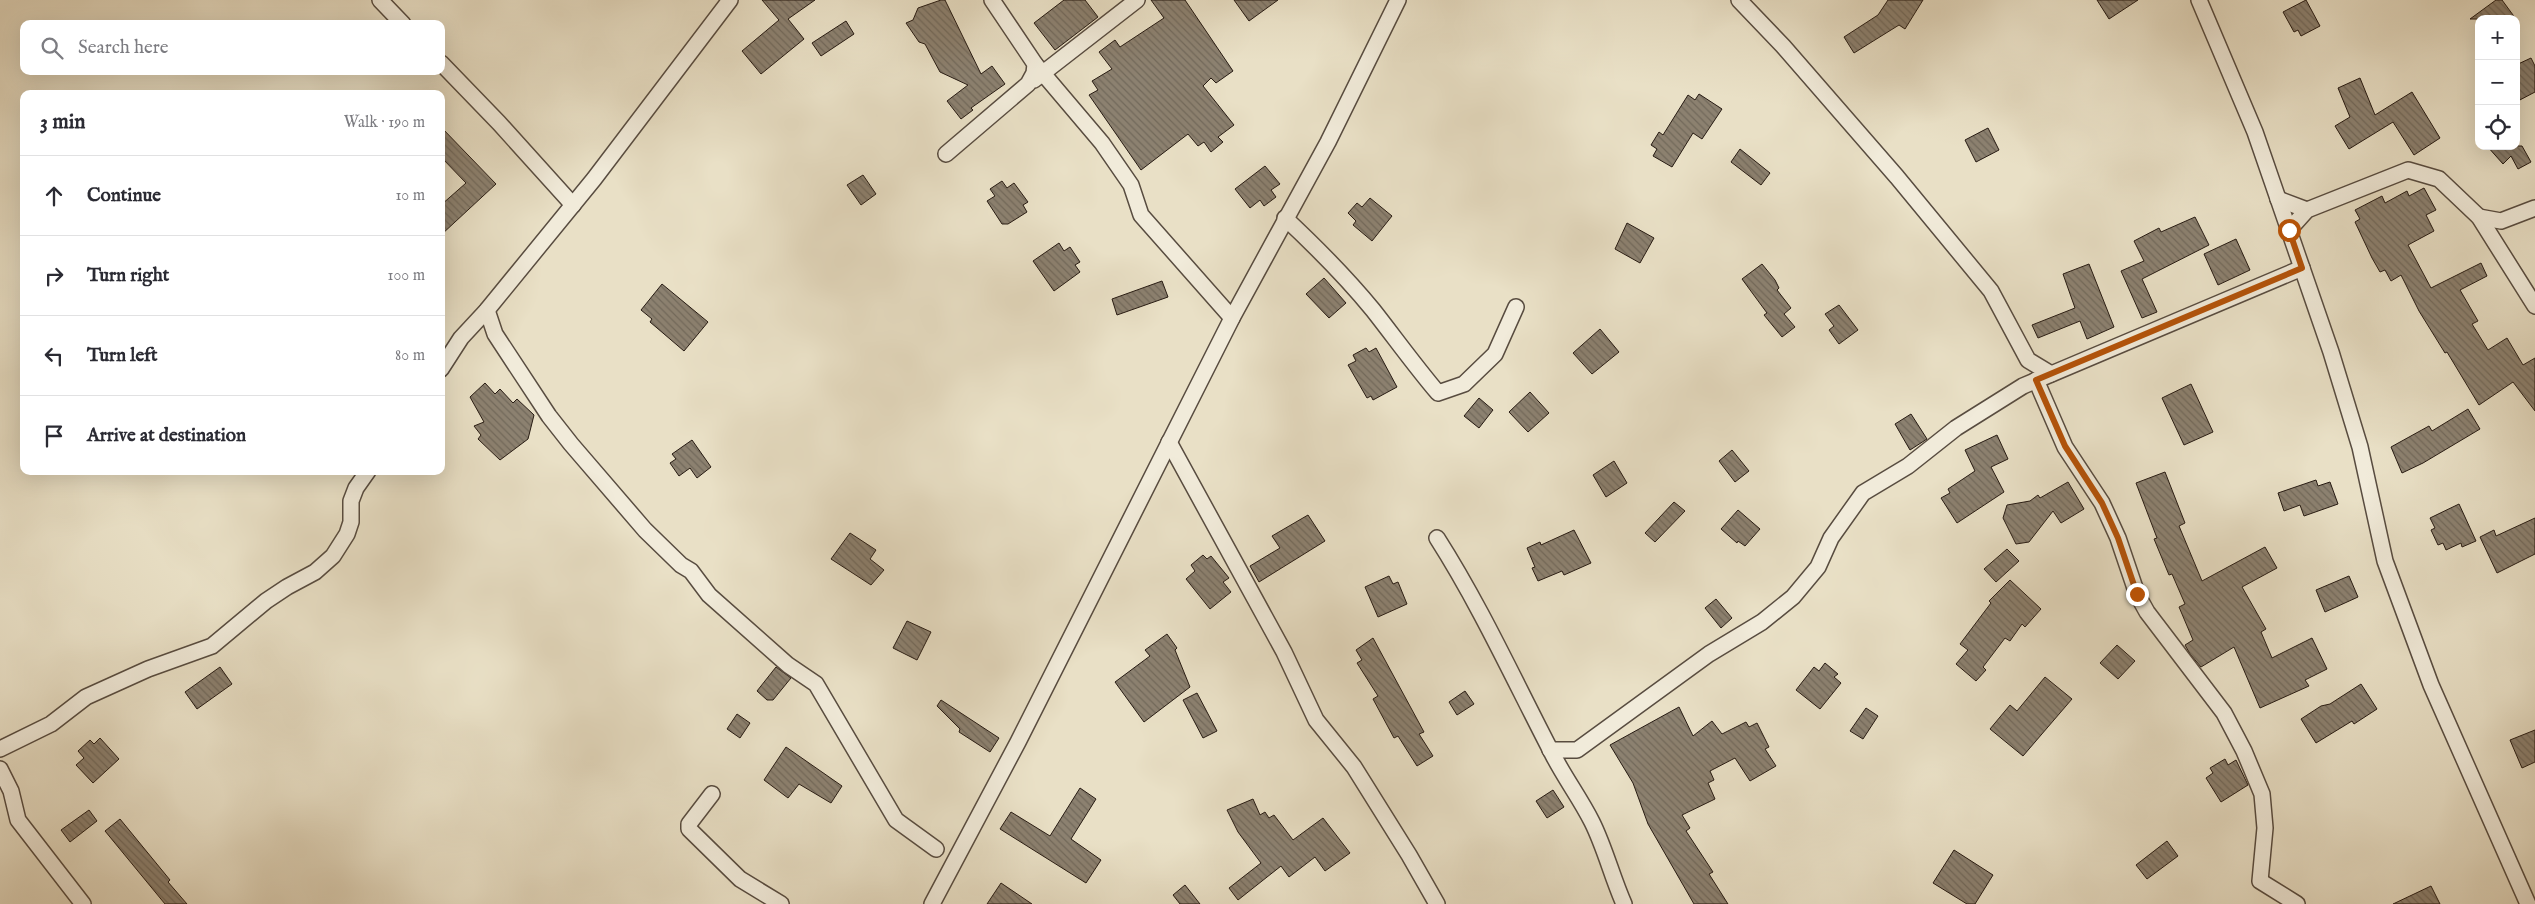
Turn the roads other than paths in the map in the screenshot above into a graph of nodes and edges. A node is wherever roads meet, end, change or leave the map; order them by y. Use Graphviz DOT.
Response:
graph roads {
  1 [pos="380,0"];
  2 [pos="730,0"];
  3 [pos="992,0"];
  4 [pos="1138,0"];
  5 [pos="1398,0"];
  6 [pos="1739,0"];
  7 [pos="2199,0"];
  8 [pos="399,20"];
  9 [pos="445,67"];
  10 [pos="1038,69"];
  11 [pos="946,154"];
  12 [pos="2278,198"];
  13 [pos="573,205"];
  14 [pos="2535,208"];
  15 [pos="2308,210"];
  16 [pos="2479,217"];
  17 [pos="1285,218"];
  18 [pos="2501,221"];
  19 [pos="2289,230"];
  20 [pos="2492,238"];
  21 [pos="2302,268"];
  22 [pos="1246,292"];
  23 [pos="1212,295"];
  24 [pos="2535,306"];
  25 [pos="1516,307"];
  26 [pos="482,316"];
  27 [pos="1232,318"];
  28 [pos="2028,360"];
  29 [pos="445,363"];
  30 [pos="2051,374"];
  31 [pos="2029,383"];
  32 [pos="1169,442"];
  33 [pos="365,475"];
  34 [pos="1436,538"];
  35 [pos="0,749"];
  36 [pos="1550,750"];
  37 [pos="1577,750"];
  38 [pos="0,769"];
  39 [pos="1563,773"];
  40 [pos="712,794"];
  41 [pos="936,848"];
  42 [pos="935,903"];
  43 [pos="83,904"];
  44 [pos="781,904"];
  45 [pos="1437,904"];
  46 [pos="1624,904"];
  47 [pos="2297,904"];
  48 [pos="2528,904"];
  1 -- 8 [label="street"];
  2 -- 13 [label="street"];
  3 -- 10 [label="street"];
  4 -- 10 [label="street"];
  5 -- 17 [label="street"];
  6 -- 28 [label="street"];
  7 -- 12 [label="street"];
  9 -- 13 [label="street"];
  10 -- 11 [label="street"];
  10 -- 23 [label="street"];
  12 -- 15 [label="street"];
  12 -- 19 [label="street"];
  13 -- 26 [label="street"];
  14 -- 18 [label="street"];
  15 -- 16 [label="street"];
  15 -- 19 [label="street"];
  16 -- 18 [label="street"];
  16 -- 20 [label="street"];
  17 -- 22 [label="street"];
  17 -- 25 [label="street"];
  18 -- 20 [label="street"];
  19 -- 21 [label="street"];
  20 -- 24 [label="street"];
  21 -- 30 [label="street"];
  21 -- 48 [label="street"];
  22 -- 23 [label="street"];
  22 -- 27 [label="street"];
  23 -- 27 [label="street"];
  26 -- 29 [label="street"];
  26 -- 41 [label="street"];
  27 -- 32 [label="street"];
  28 -- 30 [label="street"];
  28 -- 31 [label="street"];
  30 -- 31 [label="street"];
  31 -- 37 [label="street"];
  31 -- 47 [label="street"];
  32 -- 42 [label="street"];
  32 -- 45 [label="street"];
  33 -- 35 [label="street"];
  34 -- 36 [label="street"];
  36 -- 37 [label="street"];
  36 -- 39 [label="street"];
  37 -- 39 [label="street"];
  38 -- 43 [label="street"];
  39 -- 46 [label="street"];
  40 -- 44 [label="street"];
}
